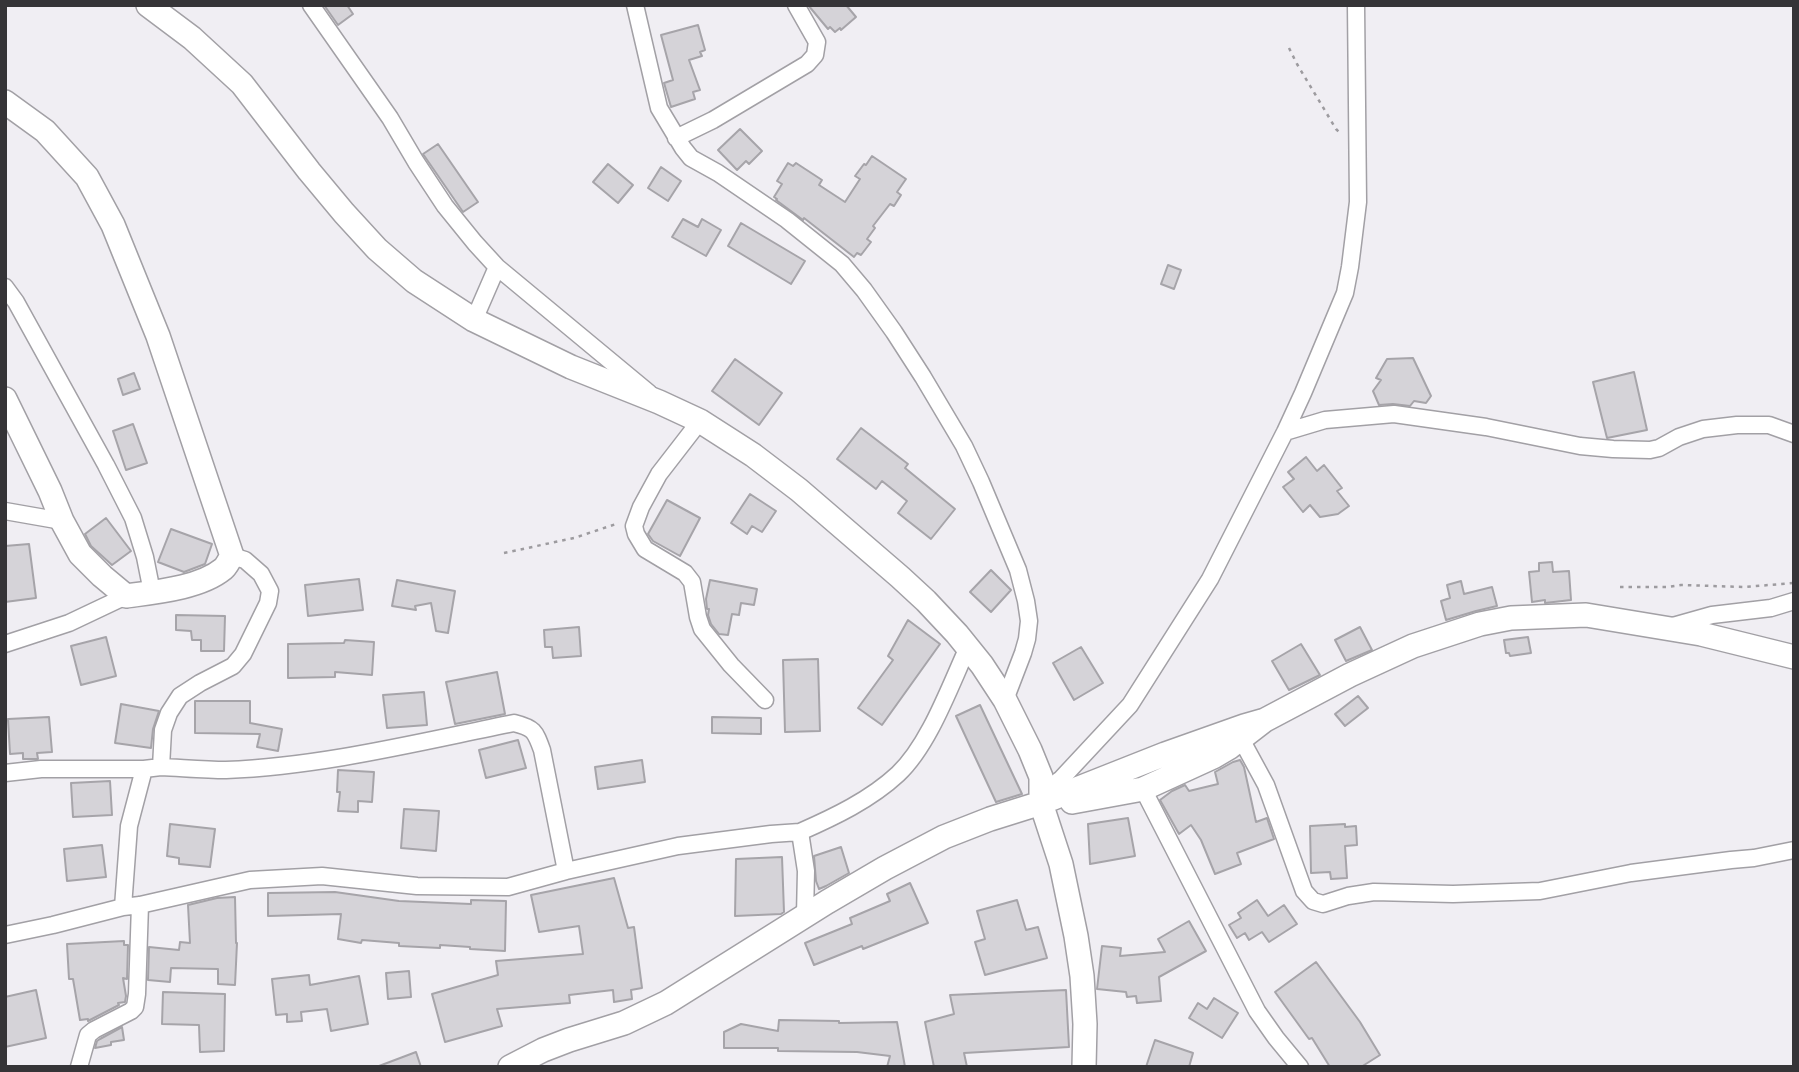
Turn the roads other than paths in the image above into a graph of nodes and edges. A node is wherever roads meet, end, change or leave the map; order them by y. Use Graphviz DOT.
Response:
graph roads {
  1 [pos="148,5"];
  2 [pos="311,5"];
  3 [pos="635,5"];
  4 [pos="796,5"];
  5 [pos="1356,5"];
  6 [pos="5,102"];
  7 [pos="676,138"];
  8 [pos="497,267"];
  9 [pos="5,287"];
  10 [pos="474,320"];
  11 [pos="5,399"];
  12 [pos="659,402"];
  13 [pos="700,421"];
  14 [pos="1285,432"];
  15 [pos="1794,434"];
  16 [pos="5,511"];
  17 [pos="62,521"];
  18 [pos="232,556"];
  19 [pos="152,592"];
  20 [pos="126,596"];
  21 [pos="1794,601"];
  22 [pos="1669,628"];
  23 [pos="5,644"];
  24 [pos="968,647"];
  25 [pos="1794,657"];
  26 [pos="765,700"];
  27 [pos="1005,700"];
  28 [pos="1265,720"];
  29 [pos="1241,739"];
  30 [pos="161,767"];
  31 [pos="144,769"];
  32 [pos="5,773"];
  33 [pos="1143,789"];
  34 [pos="1042,796"];
  35 [pos="800,832"];
  36 [pos="1794,849"];
  37 [pos="566,872"];
  38 [pos="131,906"];
  39 [pos="805,915"];
  40 [pos="5,935"];
  41 [pos="79,1067"];
  42 [pos="510,1067"];
  43 [pos="1084,1067"];
  44 [pos="1300,1067"];
  1 -- 10 [label="street"];
  2 -- 8 [label="street"];
  3 -- 7 [label="street"];
  4 -- 7 [label="street"];
  5 -- 14 [label="street"];
  6 -- 18 [label="street"];
  7 -- 27 [label="street"];
  8 -- 10 [label="street"];
  8 -- 12 [label="street"];
  9 -- 19 [label="street"];
  10 -- 12 [label="street"];
  11 -- 17 [label="street"];
  12 -- 13 [label="street"];
  13 -- 24 [label="street"];
  13 -- 26 [label="street"];
  14 -- 15 [label="street"];
  14 -- 34 [label="street"];
  16 -- 17 [label="street"];
  17 -- 20 [label="street"];
  18 -- 19 [label="street"];
  18 -- 30 [label="street"];
  19 -- 20 [label="street"];
  20 -- 23 [label="street"];
  21 -- 22 [label="street"];
  22 -- 25 [label="street"];
  22 -- 28 [label="street"];
  24 -- 27 [label="street"];
  24 -- 35 [label="street"];
  27 -- 34 [label="street"];
  28 -- 29 [label="street"];
  28 -- 34 [label="street"];
  29 -- 33 [label="street"];
  29 -- 36 [label="street"];
  30 -- 31 [label="street"];
  30 -- 37 [label="street"];
  31 -- 32 [label="street"];
  31 -- 38 [label="street"];
  33 -- 34 [label="street"];
  33 -- 44 [label="street"];
  34 -- 39 [label="street"];
  34 -- 43 [label="street"];
  35 -- 37 [label="street"];
  35 -- 39 [label="street"];
  37 -- 38 [label="street"];
  38 -- 40 [label="street"];
  38 -- 41 [label="street"];
  39 -- 42 [label="street"];
}
